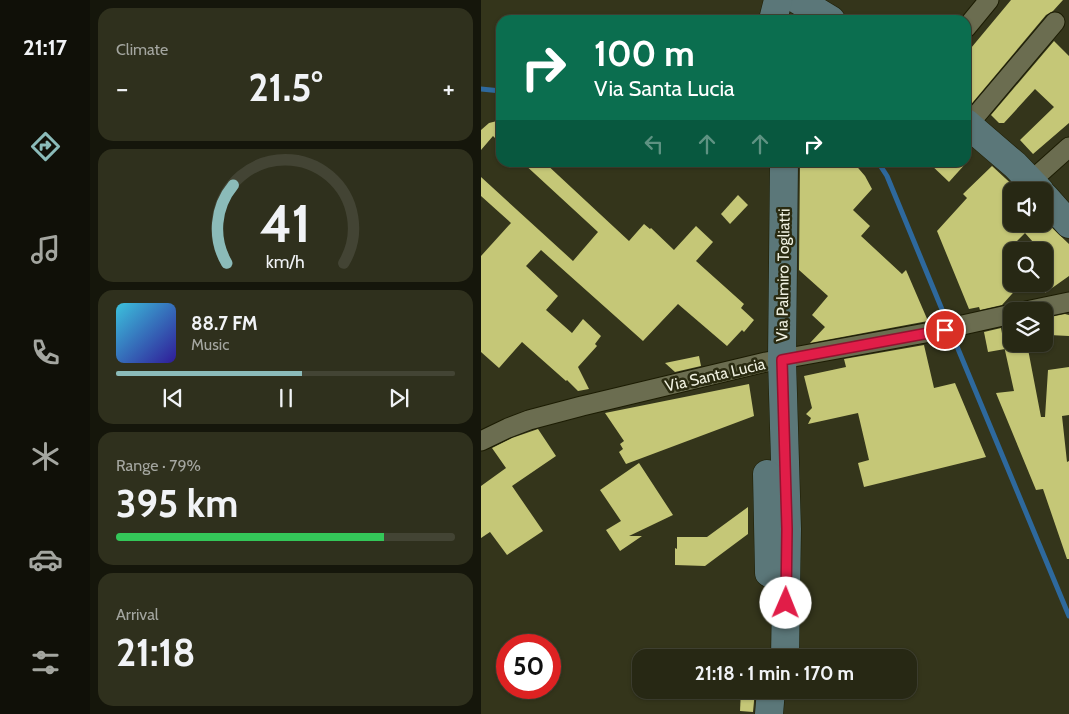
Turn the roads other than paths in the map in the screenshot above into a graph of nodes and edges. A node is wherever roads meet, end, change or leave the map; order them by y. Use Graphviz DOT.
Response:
graph roads {
  1 [pos="778,0"];
  2 [pos="797,0"];
  3 [pos="989,0"];
  4 [pos="774,15"];
  5 [pos="792,15"];
  6 [pos="822,15"];
  7 [pos="971,22"];
  8 [pos="1055,22"];
  9 [pos="971,119"];
  10 [pos="971,127"];
  11 [pos="1069,147"];
  12 [pos="767,167"];
  13 [pos="784,167"];
  14 [pos="1032,182"];
  15 [pos="1053,204"];
  16 [pos="1069,302"];
  17 [pos="1053,305"];
  18 [pos="1003,316"];
  19 [pos="774,361"];
  20 [pos="481,441"];
  21 [pos="772,649"];
  22 [pos="785,649"];
  23 [pos="770,699"];
  24 [pos="783,699"];
  25 [pos="769,714"];
  26 [pos="782,714"];
  1 -- 4 [label="main road"];
  2 -- 5 [label="main road"];
  2 -- 6 [label="main road"];
  3 -- 7 [label="street"];
  8 -- 9 [label="street"];
  10 -- 14 [label="main road"];
  11 -- 15 [label="street"];
  12 -- 19 [label="main road, Via Palmiro Togliatti"];
  13 -- 19 [label="main road, Via Palmiro Togliatti"];
  16 -- 17 [label="street"];
  18 -- 19 [label="street, Via Santa Lucia"];
  19 -- 20 [label="street, Via Santa Lucia"];
  19 -- 21 [label="main road, Via Palmiro Togliatti"];
  19 -- 22 [label="main road, Via Palmiro Togliatti"];
  23 -- 25 [label="main road"];
  24 -- 26 [label="main road"];
}
